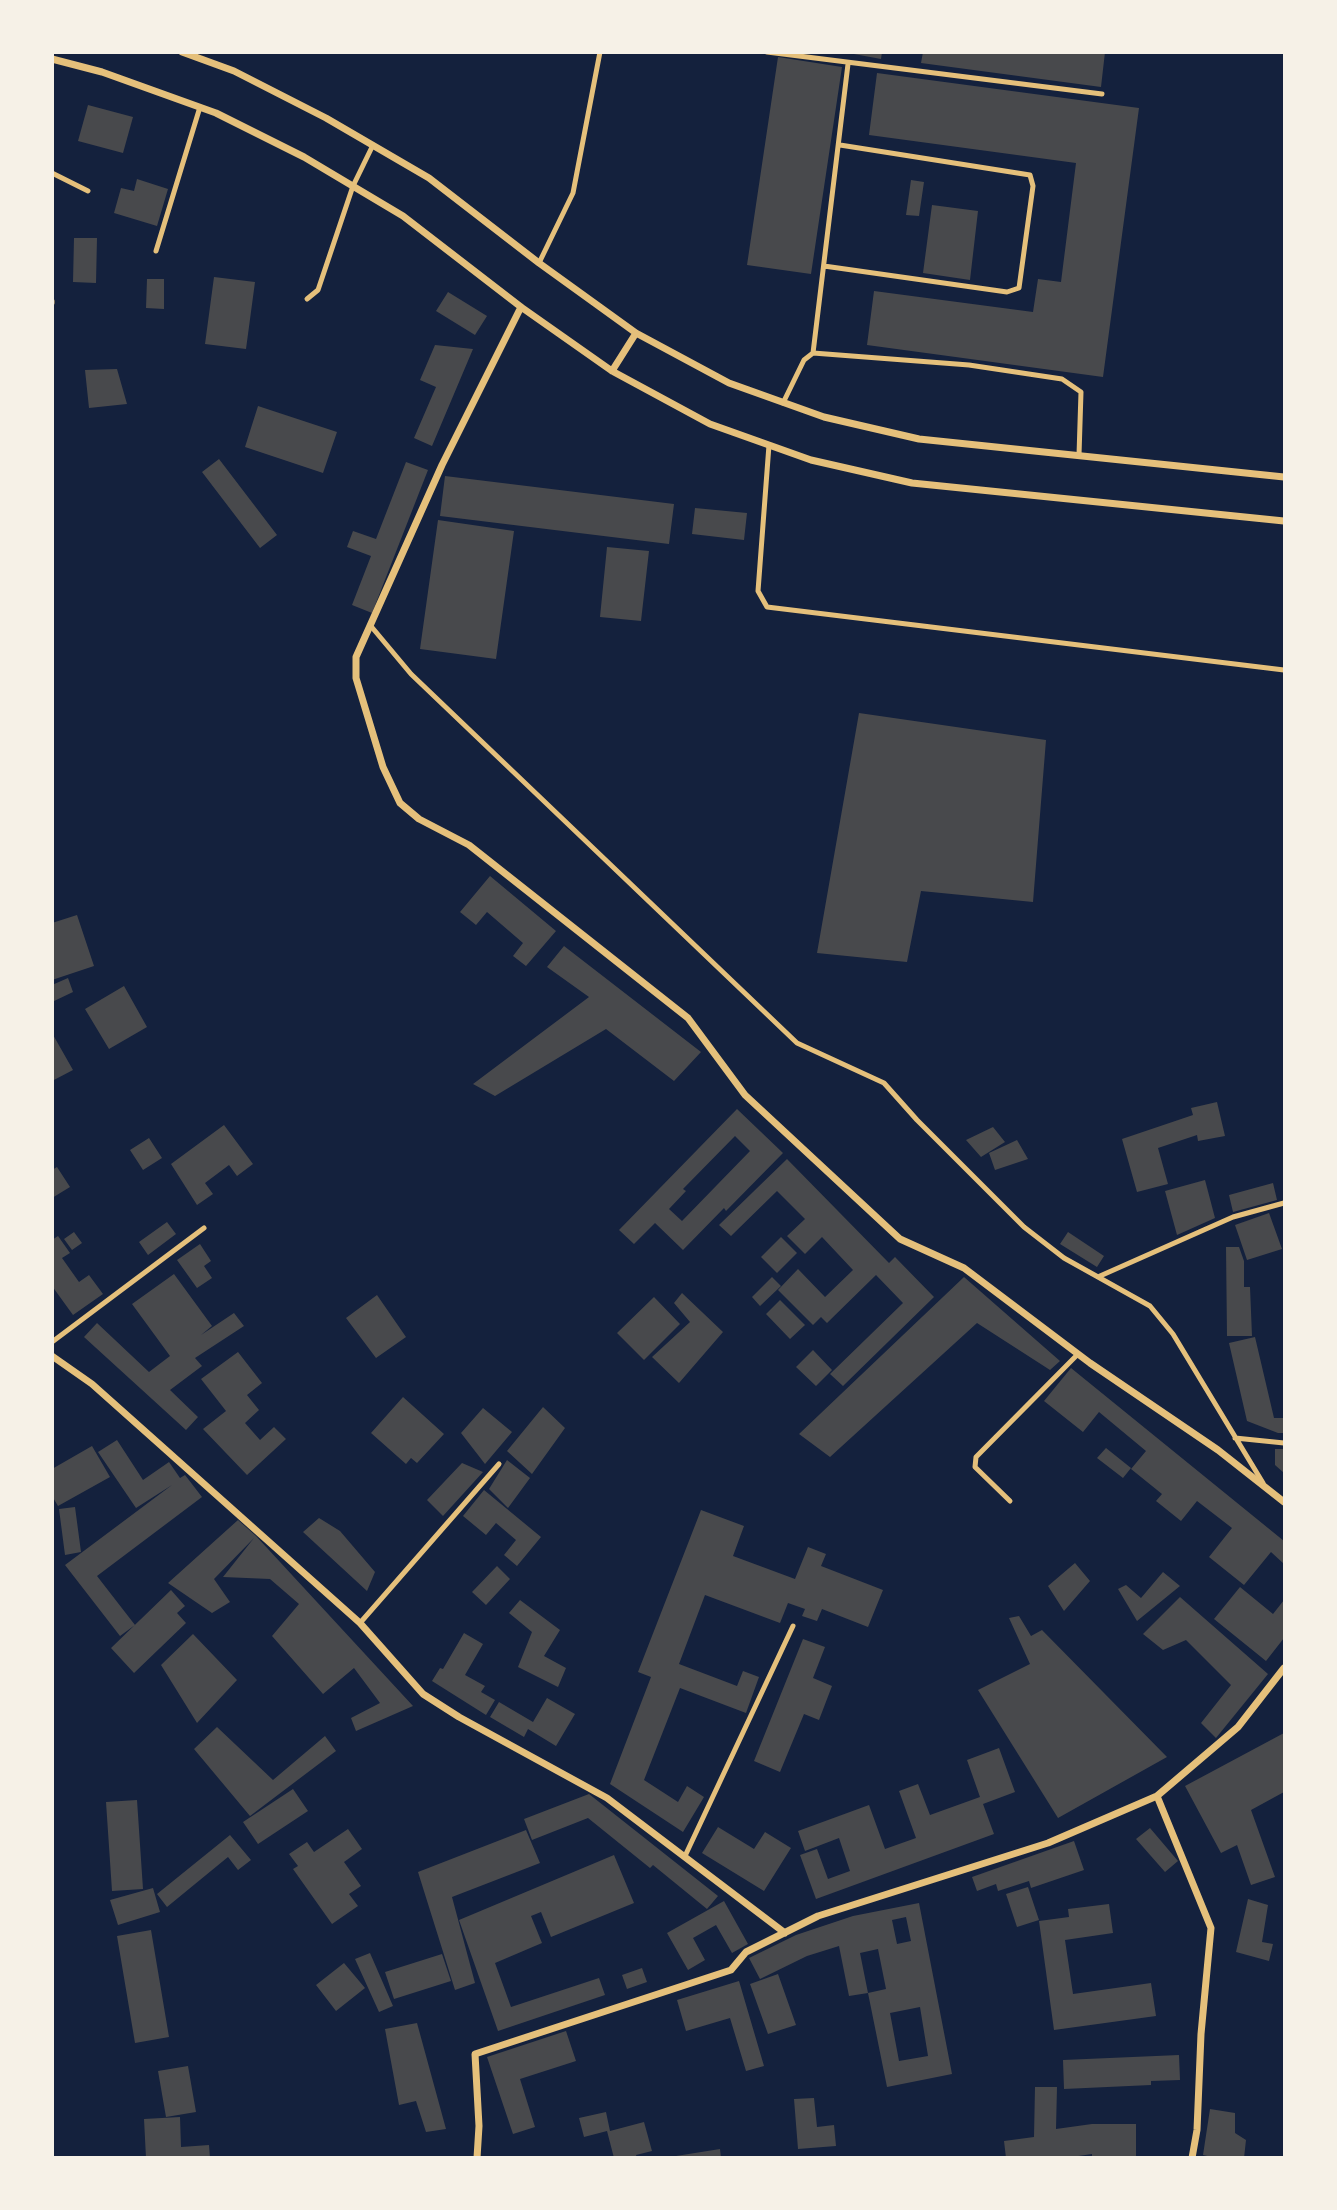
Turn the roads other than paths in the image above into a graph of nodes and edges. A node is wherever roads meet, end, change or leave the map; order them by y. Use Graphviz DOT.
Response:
graph roads {
  1 [pos="182,52"];
  2 [pos="600,52"];
  3 [pos="767,52"];
  4 [pos="52,59"];
  5 [pos="848,64"];
  6 [pos="1102,94"];
  7 [pos="200,107"];
  8 [pos="373,145"];
  9 [pos="840,145"];
  10 [pos="52,173"];
  11 [pos="353,186"];
  12 [pos="88,191"];
  13 [pos="156,251"];
  14 [pos="538,263"];
  15 [pos="824,266"];
  16 [pos="307,299"];
  17 [pos="521,307"];
  18 [pos="636,333"];
  19 [pos="813,353"];
  20 [pos="612,371"];
  21 [pos="783,402"];
  22 [pos="769,445"];
  23 [pos="1079,455"];
  24 [pos="1284,477"];
  25 [pos="1284,521"];
  26 [pos="370,625"];
  27 [pos="1284,670"];
  28 [pos="1284,1203"];
  29 [pos="204,1228"];
  30 [pos="1100,1276"];
  31 [pos="52,1342"];
  32 [pos="1078,1354"];
  33 [pos="52,1356"];
  34 [pos="1234,1438"];
  35 [pos="1284,1443"];
  36 [pos="499,1464"];
  37 [pos="1265,1486"];
  38 [pos="1010,1501"];
  39 [pos="1284,1502"];
  40 [pos="360,1623"];
  41 [pos="793,1626"];
  42 [pos="1284,1668"];
  43 [pos="1157,1796"];
  44 [pos="685,1856"];
  45 [pos="785,1933"];
  46 [pos="477,2158"];
  47 [pos="1192,2158"];
  1 -- 8 [label="street"];
  2 -- 14 [label="lane"];
  3 -- 5 [label="lane"];
  4 -- 7 [label="street"];
  5 -- 6 [label="lane"];
  5 -- 9 [label="lane"];
  7 -- 11 [label="street"];
  7 -- 13 [label="lane"];
  8 -- 11 [label="lane"];
  8 -- 14 [label="street"];
  9 -- 15 [label="lane"];
  9 -- 15 [label="lane"];
  10 -- 12 [label="lane"];
  11 -- 16 [label="lane"];
  11 -- 17 [label="street"];
  14 -- 18 [label="street"];
  15 -- 19 [label="lane"];
  17 -- 20 [label="street"];
  17 -- 26 [label="street"];
  18 -- 20 [label="street"];
  18 -- 21 [label="street"];
  19 -- 21 [label="lane"];
  19 -- 23 [label="lane"];
  20 -- 22 [label="street"];
  21 -- 23 [label="street"];
  22 -- 25 [label="street"];
  22 -- 27 [label="lane"];
  23 -- 24 [label="street"];
  26 -- 30 [label="lane"];
  26 -- 32 [label="street"];
  28 -- 30 [label="lane"];
  29 -- 31 [label="lane"];
  30 -- 34 [label="lane"];
  32 -- 37 [label="street"];
  32 -- 38 [label="lane"];
  33 -- 40 [label="street"];
  34 -- 35 [label="lane"];
  34 -- 37 [label="lane"];
  36 -- 40 [label="lane"];
  37 -- 39 [label="street"];
  40 -- 44 [label="street"];
  41 -- 44 [label="lane"];
  42 -- 43 [label="street"];
  43 -- 45 [label="street"];
  43 -- 47 [label="street"];
  44 -- 45 [label="street"];
  45 -- 46 [label="street"];
}
